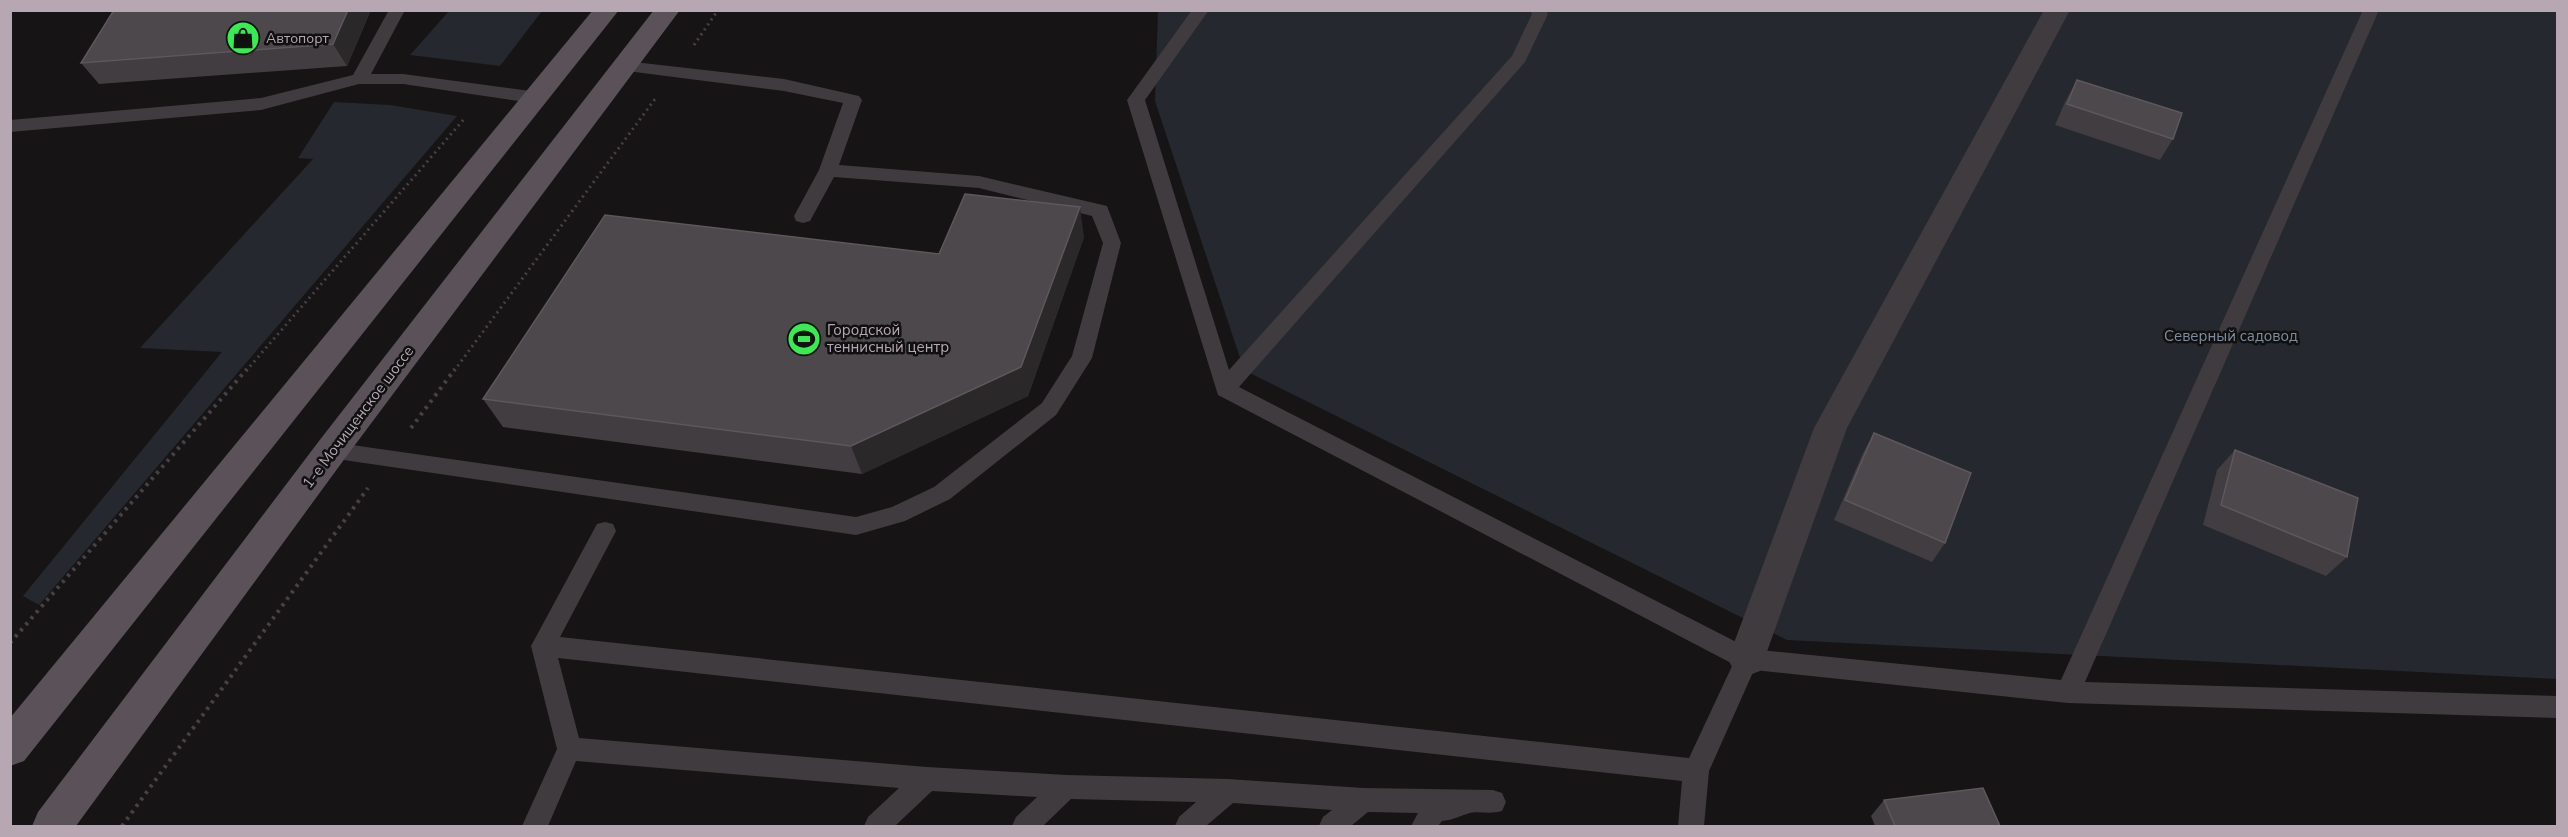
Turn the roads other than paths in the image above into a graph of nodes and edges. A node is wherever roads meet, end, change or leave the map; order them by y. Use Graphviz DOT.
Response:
graph roads {
  1 [pos="397,10"];
  2 [pos="607,10"];
  3 [pos="668,10"];
  4 [pos="1201,10"];
  5 [pos="1538,10"];
  6 [pos="2057,10"];
  7 [pos="2370,10"];
  8 [pos="625,66"];
  9 [pos="359,79"];
  10 [pos="538,98"];
  11 [pos="10,126"];
  12 [pos="828,170"];
  13 [pos="803,216"];
  14 [pos="1225,389"];
  15 [pos="332,451"];
  16 [pos="605,531"];
  17 [pos="543,646"];
  18 [pos="1747,659"];
  19 [pos="2068,692"];
  20 [pos="2558,707"];
  21 [pos="10,748"];
  22 [pos="569,749"];
  23 [pos="1696,771"];
  24 [pos="927,779"];
  25 [pos="1066,787"];
  26 [pos="1228,791"];
  27 [pos="1363,800"];
  28 [pos="52,826"];
  29 [pos="535,826"];
  30 [pos="877,826"];
  31 [pos="1024,826"];
  32 [pos="1188,826"];
  33 [pos="1332,826"];
  34 [pos="1424,826"];
  35 [pos="1691,826"];
  1 -- 9 [label="lane"];
  2 -- 10 [label="main road"];
  3 -- 8 [label="main road, 1-е Мочищенское шоссе"];
  4 -- 14 [label="lane"];
  5 -- 14 [label="lane"];
  6 -- 18 [label="street"];
  7 -- 19 [label="lane"];
  8 -- 12 [label="lane"];
  8 -- 15 [label="main road, 1-е Мочищенское шоссе"];
  9 -- 10 [label="lane"];
  9 -- 11 [label="lane"];
  10 -- 21 [label="main road"];
  12 -- 13 [label="lane"];
  12 -- 15 [label="lane"];
  14 -- 18 [label="lane"];
  15 -- 28 [label="main road, 1-е Мочищенское шоссе"];
  16 -- 17 [label="lane"];
  17 -- 22 [label="lane"];
  17 -- 23 [label="lane"];
  18 -- 19 [label="lane"];
  18 -- 23 [label="lane"];
  19 -- 20 [label="lane"];
  22 -- 24 [label="lane"];
  22 -- 29 [label="lane"];
  23 -- 35 [label="lane"];
  24 -- 25 [label="lane"];
  24 -- 30 [label="lane"];
  25 -- 26 [label="lane"];
  25 -- 31 [label="lane"];
  26 -- 27 [label="lane"];
  26 -- 32 [label="lane"];
  27 -- 33 [label="lane"];
  27 -- 34 [label="lane"];
}
